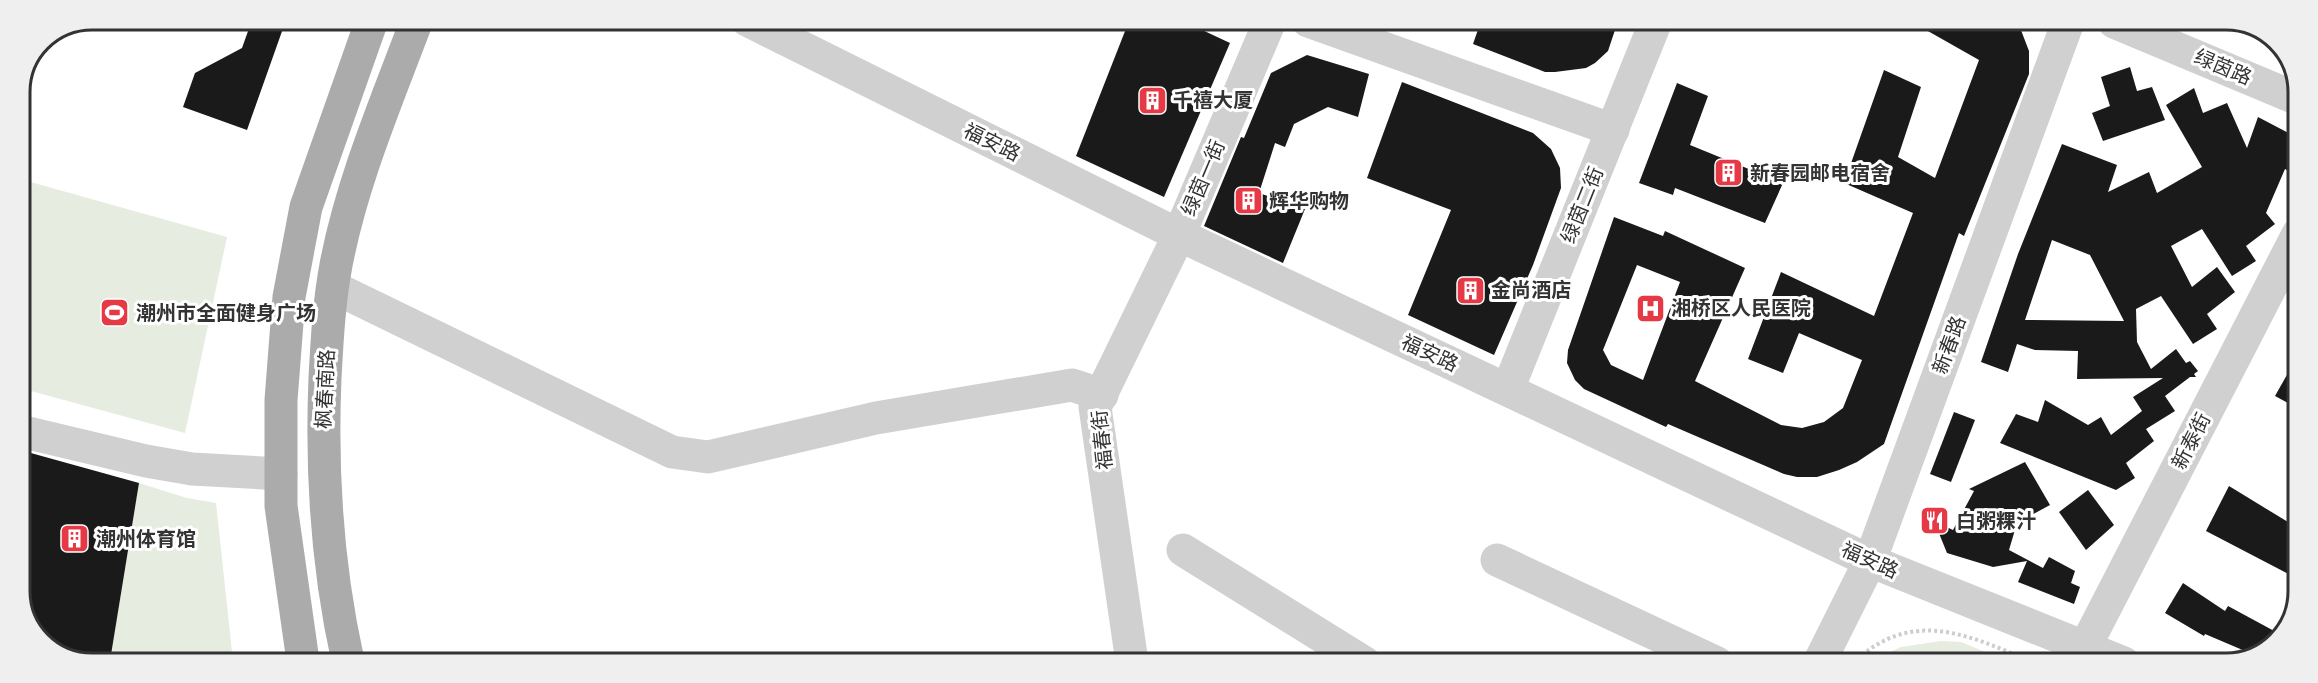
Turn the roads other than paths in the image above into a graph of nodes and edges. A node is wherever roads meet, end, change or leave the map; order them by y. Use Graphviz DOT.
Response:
graph roads {
  1 [pos="368,30"];
  2 [pos="413,30"];
  3 [pos="767,30"];
  4 [pos="1266,30"];
  5 [pos="1333,30"];
  6 [pos="1652,30"];
  7 [pos="2065,30"];
  8 [pos="2133,30"];
  9 [pos="2288,95"];
  10 [pos="1613,130"];
  11 [pos="1179,235"];
  12 [pos="2288,253"];
  13 [pos="333,287"];
  14 [pos="1508,389"];
  15 [pos="1102,395"];
  16 [pos="30,433"];
  17 [pos="281,474"];
  18 [pos="1183,550"];
  19 [pos="1497,560"];
  20 [pos="1870,561"];
  21 [pos="2085,647"];
  22 [pos="302,653"];
  23 [pos="346,653"];
  24 [pos="1131,653"];
  25 [pos="1349,653"];
  26 [pos="1696,653"];
  27 [pos="1824,653"];
  28 [pos="2100,653"];
  1 -- 17 [label="main road"];
  2 -- 13 [label="main road, 枫春南路"];
  3 -- 11 [label="street, 福安路"];
  4 -- 11 [label="street, 绿茵一街"];
  5 -- 10 [label="street"];
  6 -- 10 [label="street, 绿茵二街"];
  7 -- 20 [label="street, 新春路"];
  8 -- 9 [label="street, 绿茵路"];
  10 -- 14 [label="street, 绿茵二街"];
  11 -- 14 [label="street, 福安路"];
  11 -- 15 [label="street, 福春街"];
  12 -- 21 [label="street, 新泰街"];
  13 -- 15 [label="street"];
  13 -- 23 [label="main road, 枫春南路"];
  14 -- 20 [label="street, 福安路"];
  15 -- 24 [label="street, 福春街"];
  16 -- 17 [label="street"];
  17 -- 22 [label="main road"];
  18 -- 25 [label="street"];
  19 -- 26 [label="street"];
  20 -- 21 [label="street, 福安路"];
  20 -- 27 [label="street, 新春路"];
  21 -- 28 [label="street, 福安路"];
}
